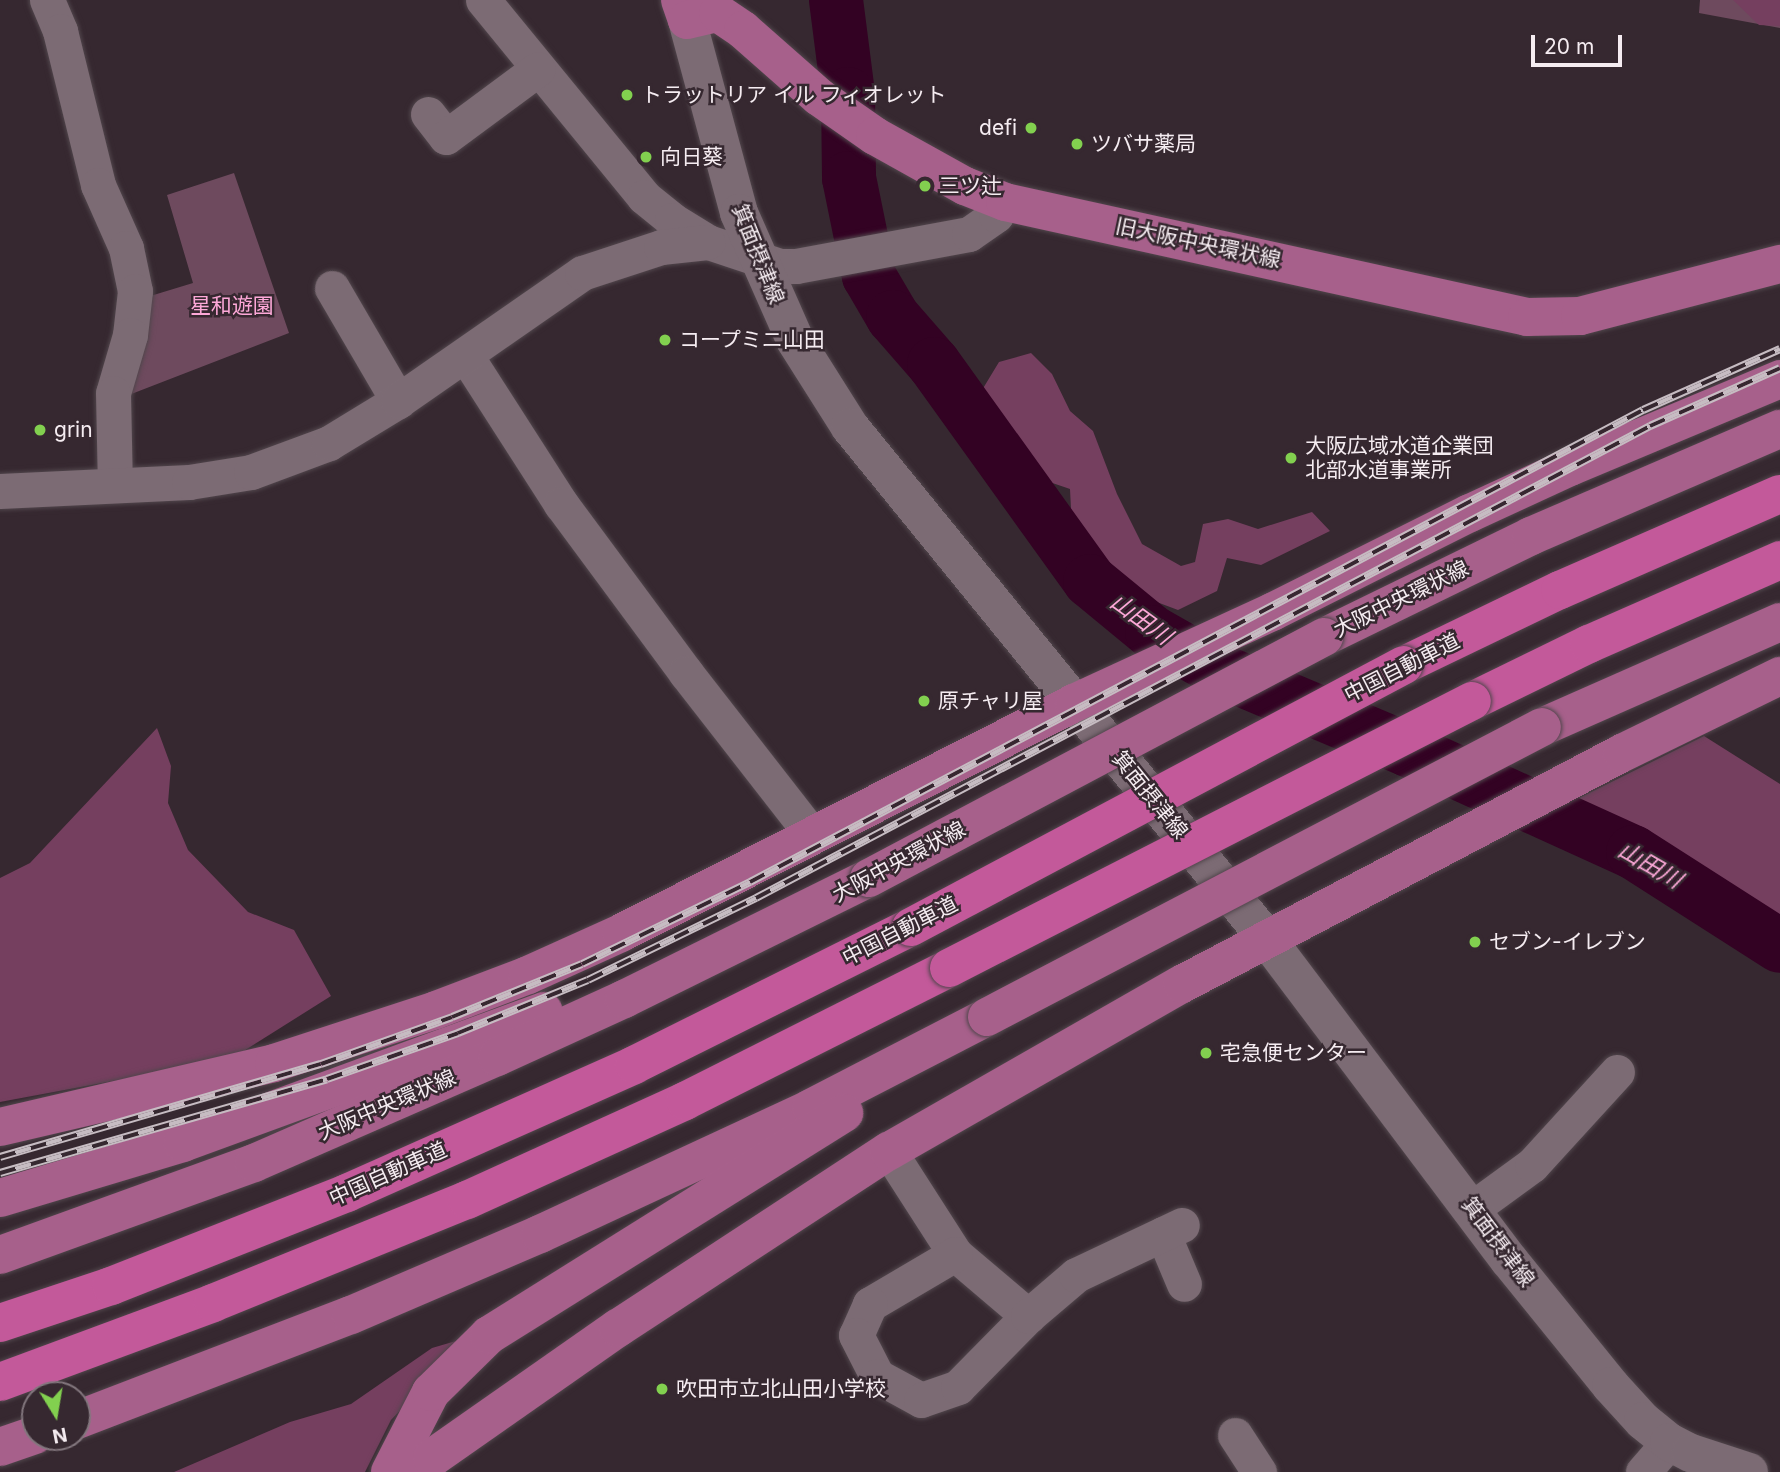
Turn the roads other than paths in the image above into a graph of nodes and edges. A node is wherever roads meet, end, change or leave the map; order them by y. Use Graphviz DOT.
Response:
graph roads {
  1 [pos="47,0"];
  2 [pos="483,0"];
  3 [pos="683,10"];
  4 [pos="538,69"];
  5 [pos="428,114"];
  6 [pos="1005,202"];
  7 [pos="708,242"];
  8 [pos="758,260"];
  9 [pos="1780,264"];
  10 [pos="332,288"];
  11 [pos="466,356"];
  12 [pos="1780,379"];
  13 [pos="398,401"];
  14 [pos="1780,429"];
  15 [pos="115,485"];
  16 [pos="0,491"];
  17 [pos="1780,494"];
  18 [pos="1780,560"];
  19 [pos="1780,622"];
  20 [pos="1780,676"];
  21 [pos="1074,703"];
  22 [pos="812,835"];
  23 [pos="764,932"];
  24 [pos="1268,939"];
  25 [pos="920,1054"];
  26 [pos="1617,1072"];
  27 [pos="0,1127"];
  28 [pos="890,1151"];
  29 [pos="0,1198"];
  30 [pos="1473,1208"];
  31 [pos="955,1254"];
  32 [pos="0,1255"];
  33 [pos="1184,1284"];
  34 [pos="1028,1316"];
  35 [pos="0,1323"];
  36 [pos="0,1382"];
  37 [pos="91,1415"];
  38 [pos="1235,1435"];
  39 [pos="21,1440"];
  40 [pos="1669,1442"];
  41 [pos="0,1447"];
  42 [pos="390,1472"];
  43 [pos="418,1472"];
  44 [pos="1259,1472"];
  45 [pos="1643,1472"];
  46 [pos="1749,1472"];
  1 -- 15 [label="street"];
  2 -- 4 [label="street"];
  3 -- 6 [label="main road, 旧大阪中央環状線"];
  3 -- 8 [label="main road, 箕面摂津線"];
  4 -- 5 [label="street"];
  4 -- 7 [label="street"];
  6 -- 8 [label="street"];
  6 -- 9 [label="main road, 旧大阪中央環状線"];
  7 -- 8 [label="street"];
  7 -- 11 [label="street"];
  8 -- 21 [label="main road, 箕面摂津線"];
  10 -- 13 [label="street"];
  11 -- 13 [label="street"];
  11 -- 22 [label="street"];
  12 -- 21 [label="main road"];
  13 -- 15 [label="street"];
  14 -- 23 [label="main road, 大阪中央環状線, bridge"];
  15 -- 16 [label="street"];
  17 -- 35 [label="highway, 中国自動車道, bridge"];
  18 -- 36 [label="highway, bridge"];
  19 -- 25 [label="main road, bridge"];
  20 -- 24 [label="main road"];
  21 -- 22 [label="main road"];
  21 -- 24 [label="main road, 箕面摂津線"];
  22 -- 27 [label="main road"];
  23 -- 29 [label="main road"];
  23 -- 32 [label="main road, 大阪中央環状線"];
  24 -- 28 [label="main road"];
  24 -- 30 [label="main road, 箕面摂津線"];
  25 -- 37 [label="main road"];
  25 -- 42 [label="main road"];
  26 -- 30 [label="street"];
  28 -- 31 [label="street"];
  28 -- 43 [label="main road"];
  30 -- 40 [label="main road, 箕面摂津線"];
  31 -- 34 [label="street"];
  31 -- 34 [label="street"];
  33 -- 34 [label="street"];
  38 -- 44 [label="street"];
  39 -- 41 [label="main road"];
  40 -- 45 [label="street"];
  40 -- 46 [label="main road, 箕面摂津線"];
}
